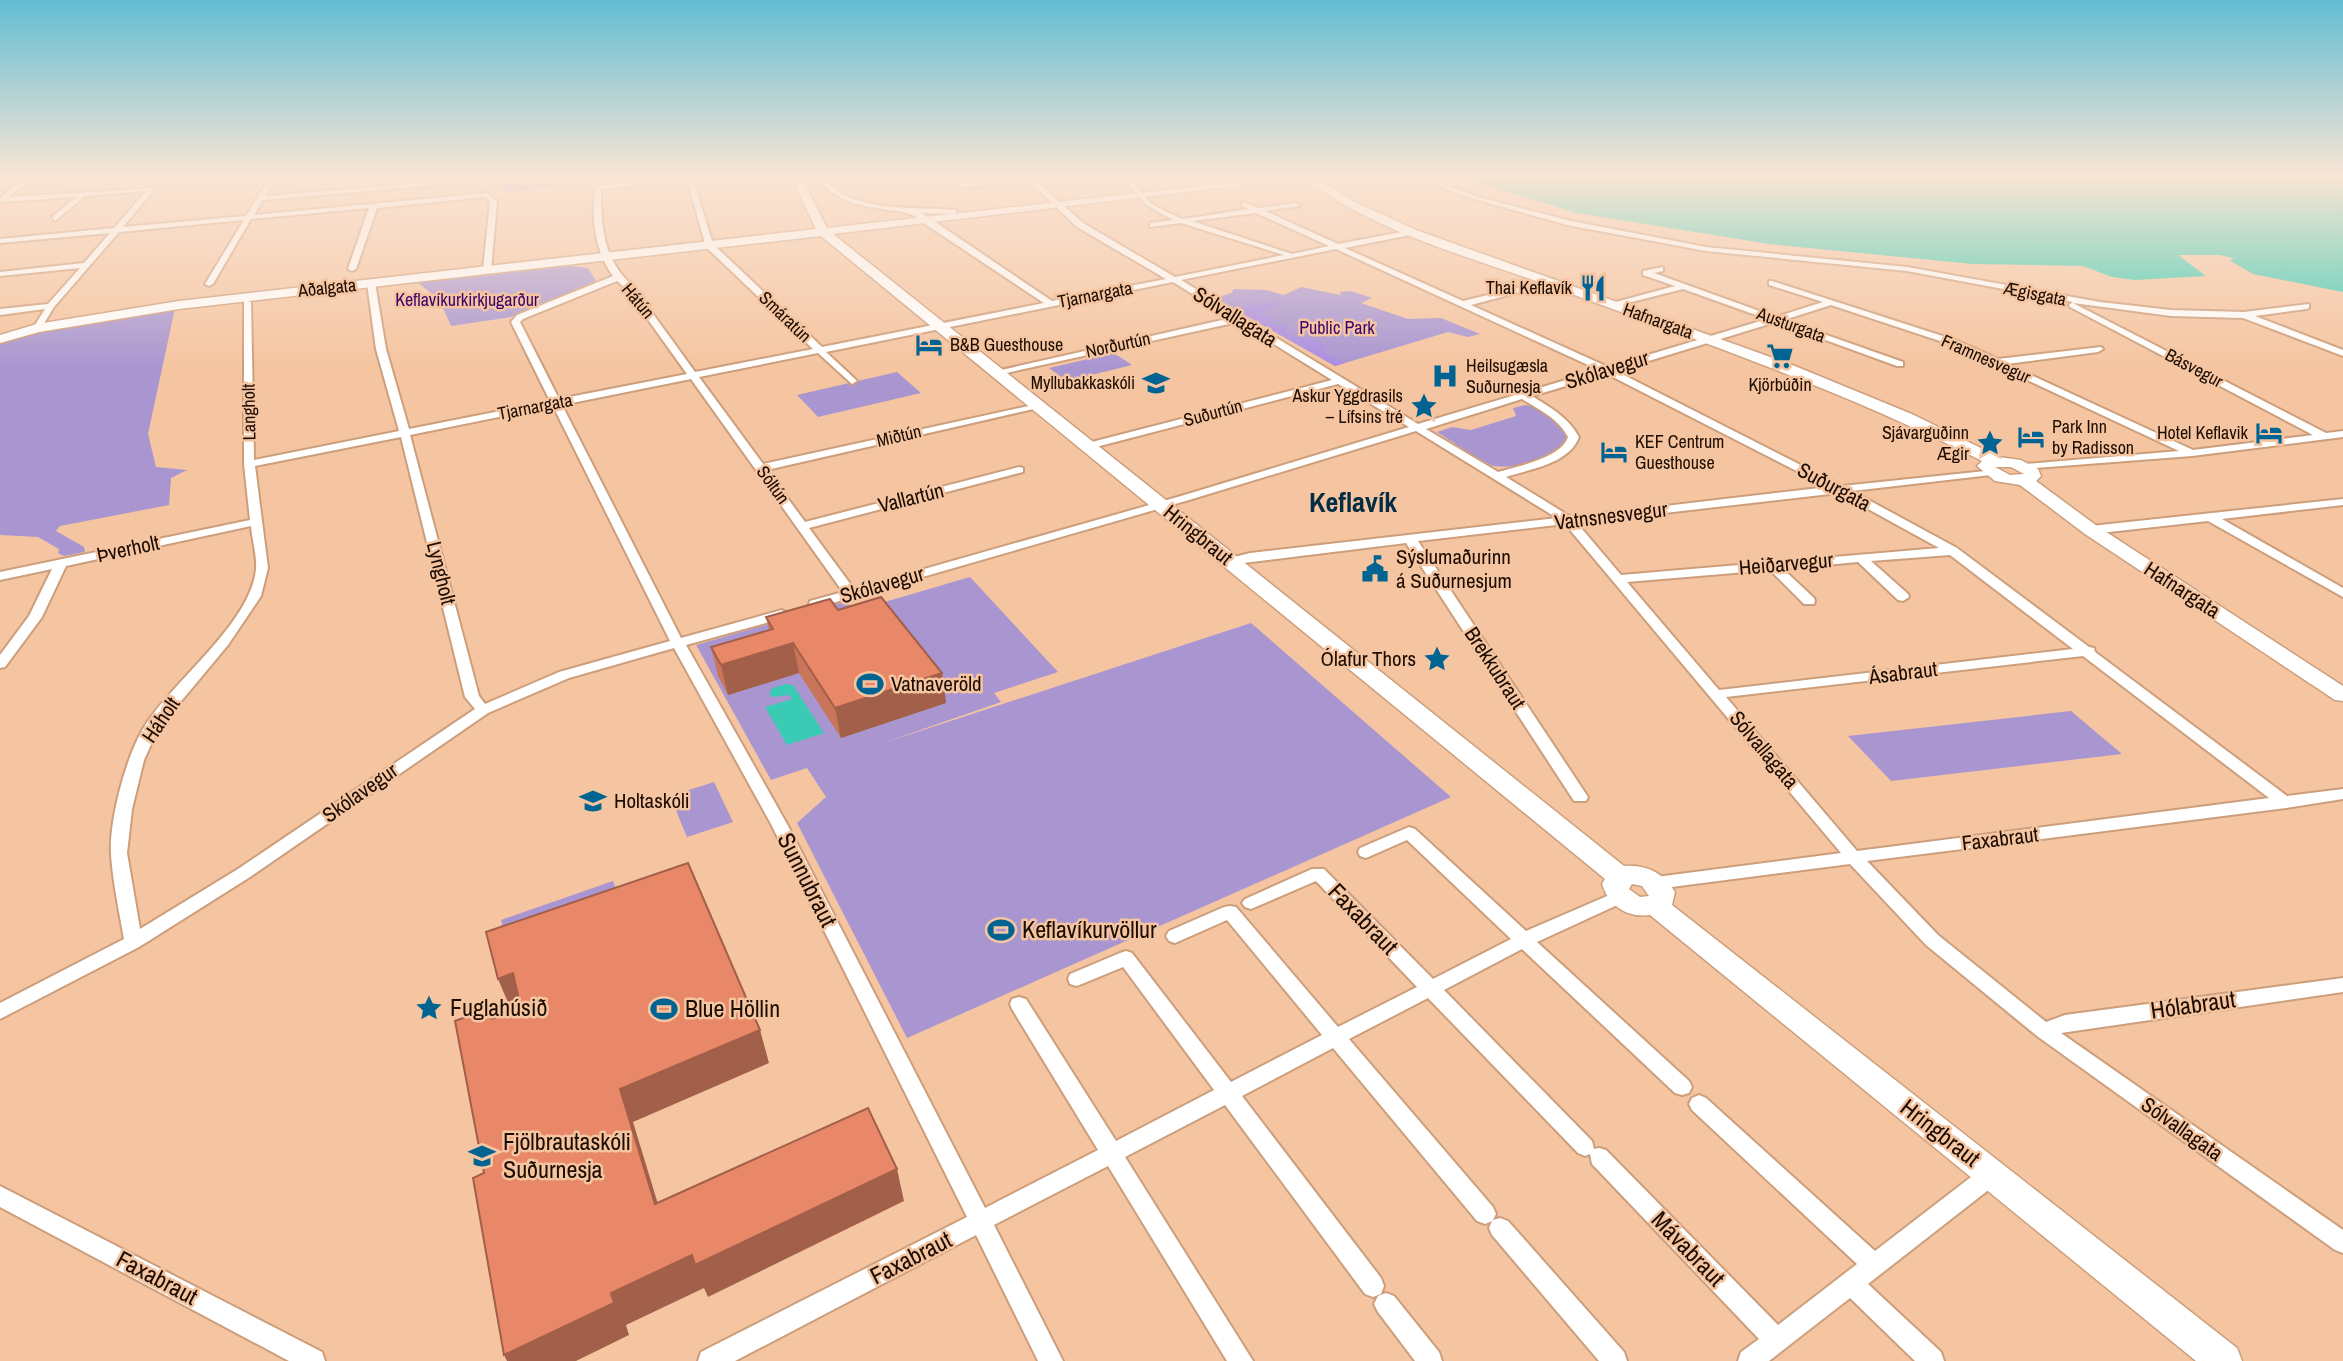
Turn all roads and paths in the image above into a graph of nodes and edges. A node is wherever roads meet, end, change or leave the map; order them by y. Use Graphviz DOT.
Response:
graph roads {
  1 [pos="108,241"];
  2 [pos="235,241"];
  3 [pos="362,241"];
  4 [pos="489,241"];
  5 [pos="601,241"];
  6 [pos="708,241"];
  7 [pos="742,241"];
  8 [pos="834,241"];
  9 [pos="956,241"];
  10 [pos="1107,241"];
  11 [pos="1245,241"];
  12 [pos="1322,241"];
  13 [pos="1369,241"];
  14 [pos="1436,241"];
  15 [pos="1658,241"];
  16 [pos="709,244"];
  17 [pos="1337,247"];
  18 [pos="602,256"];
  19 [pos="1293,256"];
  20 [pos="86,265"];
  21 [pos="352,269"];
  22 [pos="1660,269"];
  23 [pos="487,270"];
  24 [pos="0,274"];
  25 [pos="616,278"];
  26 [pos="1174,279"];
  27 [pos="1551,281"];
  28 [pos="370,283"];
  29 [pos="1772,283"];
  30 [pos="209,284"];
  31 [pos="1683,286"];
  32 [pos="2065,300"];
  33 [pos="247,302"];
  34 [pos="1830,303"];
  35 [pos="1051,304"];
  36 [pos="1462,304"];
  37 [pos="1615,305"];
  38 [pos="51,306"];
  39 [pos="2306,306"];
  40 [pos="0,312"];
  41 [pos="2244,315"];
  42 [pos="1239,319"];
  43 [pos="1775,319"];
  44 [pos="940,326"];
  45 [pos="37,328"];
  46 [pos="0,339"];
  47 [pos="1708,339"];
  48 [pos="2098,349"];
  49 [pos="820,350"];
  50 [pos="2343,353"];
  51 [pos="1996,362"];
  52 [pos="1900,364"];
  53 [pos="1607,370"];
  54 [pos="997,372"];
  55 [pos="695,375"];
  56 [pos="1338,381"];
  57 [pos="852,382"];
  58 [pos="1524,396"];
  59 [pos="556,403"];
  60 [pos="1038,405"];
  61 [pos="1418,428"];
  62 [pos="403,434"];
  63 [pos="2343,434"];
  64 [pos="2323,436"];
  65 [pos="2343,443"];
  66 [pos="1088,446"];
  67 [pos="2192,453"];
  68 [pos="249,464"];
  69 [pos="1993,467"];
  70 [pos="761,468"];
  71 [pos="1018,470"];
  72 [pos="2024,473"];
  73 [pos="1498,476"];
  74 [pos="1840,489"];
  75 [pos="2343,502"];
  76 [pos="1160,505"];
  77 [pos="2208,516"];
  78 [pos="1568,520"];
  79 [pos="255,522"];
  80 [pos="803,526"];
  81 [pos="2091,530"];
  82 [pos="1410,539"];
  83 [pos="1953,551"];
  84 [pos="1859,557"];
  85 [pos="1231,562"];
  86 [pos="61,563"];
  87 [pos="1772,565"];
  88 [pos="0,576"];
  89 [pos="1618,579"];
  90 [pos="2343,593"];
  91 [pos="851,594"];
  92 [pos="1903,597"];
  93 [pos="1809,601"];
  94 [pos="678,643"];
  95 [pos="2089,651"];
  96 [pos="1,660"];
  97 [pos="1717,694"];
  98 [pos="2343,695"];
  99 [pos="482,710"];
  100 [pos="2343,794"];
  101 [pos="1580,797"];
  102 [pos="2286,803"];
  103 [pos="1366,852"];
  104 [pos="1853,857"];
  105 [pos="1620,887"];
  106 [pos="1656,894"];
  107 [pos="1251,903"];
  108 [pos="1175,936"];
  109 [pos="1524,940"];
  110 [pos="133,942"];
  111 [pos="1077,979"];
  112 [pos="2343,985"];
  113 [pos="1431,988"];
  114 [pos="1019,1004"];
  115 [pos="0,1012"];
  116 [pos="2044,1031"];
  117 [pos="1336,1037"];
  118 [pos="1682,1087"];
  119 [pos="1228,1094"];
  120 [pos="1699,1104"];
  121 [pos="1592,1152"];
  122 [pos="1112,1154"];
  123 [pos="1992,1174"];
  124 [pos="0,1196"];
  125 [pos="979,1222"];
  126 [pos="2340,1237"];
  127 [pos="1874,1265"];
  128 [pos="1850,1283"];
  129 [pos="1776,1340"];
  130 [pos="313,1361"];
  131 [pos="710,1361"];
  132 [pos="1051,1361"];
  133 [pos="1241,1361"];
  134 [pos="1430,1361"];
  135 [pos="1615,1361"];
  136 [pos="1750,1361"];
  137 [pos="1932,1361"];
  138 [pos="2224,1361"];
  1 -- 20 [label="street"];
  2 -- 30 [label="street"];
  3 -- 21 [label="street"];
  4 -- 23 [label="street"];
  5 -- 18 [label="street, Hátún"];
  6 -- 16 [label="street, Smáratún"];
  7 -- 16 [label="street, Aðalgata"];
  8 -- 44 [label="street, Hringbraut"];
  9 -- 35 [label="street"];
  10 -- 26 [label="street, Sólvallagata"];
  11 -- 19 [label="street"];
  12 -- 17 [label="street, Suðurgata"];
  13 -- 17 [label="street, Tjarnargata"];
  14 -- 27 [label="street, Hafnargata"];
  15 -- 32 [label="street, Ægisgata"];
  16 -- 18 [label="street, Aðalgata"];
  16 -- 49 [label="street, Smáratún"];
  17 -- 19 [label="street, Tjarnargata"];
  17 -- 36 [label="street, Suðurgata"];
  18 -- 23 [label="street, Aðalgata"];
  18 -- 25 [label="street, Hátún"];
  19 -- 26 [label="street, Tjarnargata"];
  20 -- 24 [label="street"];
  20 -- 38 [label="street"];
  22 -- 31 [label="street, Austurgata"];
  23 -- 28 [label="street, Aðalgata"];
  25 -- 55 [label="street, Hátún"];
  25 -- 59 [label="street, Sunnubraut"];
  26 -- 35 [label="street, Tjarnargata"];
  26 -- 42 [label="street, Sólvallagata"];
  27 -- 36 [label="street"];
  27 -- 37 [label="street, Hafnargata"];
  28 -- 45 [label="street, Aðalgata"];
  28 -- 62 [label="street, Lyngholt"];
  29 -- 34 [label="street, Framnesvegur"];
  31 -- 37 [label="street"];
  31 -- 43 [label="street, Austurgata"];
  32 -- 41 [label="street, Ægisgata"];
  32 -- 64 [label="street, Básvegur"];
  33 -- 68 [label="street, Langholt"];
  34 -- 43 [label="street, Skólavegur"];
  34 -- 51 [label="street, Framnesvegur"];
  35 -- 44 [label="street, Tjarnargata"];
  36 -- 53 [label="street, Suðurgata"];
  37 -- 47 [label="street, Hafnargata"];
  38 -- 40 [label="street"];
  38 -- 45 [label="street"];
  39 -- 41 [label="street"];
  41 -- 50 [label="street"];
  42 -- 54 [label="street, Norðurtún"];
  42 -- 56 [label="street, Sólvallagata"];
  43 -- 47 [label="street, Skólavegur"];
  43 -- 52 [label="street, Austurgata"];
  44 -- 49 [label="street, Tjarnargata"];
  44 -- 54 [label="street, Hringbraut"];
  45 -- 46 [label="street, Aðalgata"];
  47 -- 53 [label="street, Skólavegur"];
  47 -- 69 [label="street, Hafnargata"];
  48 -- 51 [label="street"];
  49 -- 55 [label="street, Tjarnargata"];
  49 -- 57 [label="street"];
  51 -- 67 [label="street, Framnesvegur"];
  53 -- 58 [label="street, Skólavegur"];
  53 -- 74 [label="street, Suðurgata"];
  54 -- 60 [label="street, Hringbraut"];
  55 -- 59 [label="street, Tjarnargata"];
  55 -- 70 [label="street, Sóltún"];
  56 -- 61 [label="street, Sólvallagata"];
  56 -- 66 [label="street, Suðurtún"];
  58 -- 61 [label="street, Skólavegur"];
  58 -- 73 [label="street"];
  59 -- 62 [label="street, Tjarnargata"];
  59 -- 94 [label="street, Sunnubraut"];
  60 -- 66 [label="street, Hringbraut"];
  60 -- 70 [label="street, Miðtún"];
  61 -- 73 [label="street, Sólvallagata"];
  61 -- 76 [label="street, Skólavegur"];
  62 -- 68 [label="street, Tjarnargata"];
  62 -- 99 [label="street, Lyngholt"];
  63 -- 64 [label="street"];
  64 -- 65 [label="street, Básvegur"];
  64 -- 67 [label="street"];
  66 -- 76 [label="street, Hringbraut"];
  67 -- 72 [label="street"];
  68 -- 79 [label="street, Langholt"];
  69 -- 72 [label="street, Hafnargata"];
  69 -- 74 [label="street, Vatnsnesvegur"];
  70 -- 80 [label="street, Sóltún"];
  71 -- 80 [label="street, Vallartún"];
  72 -- 81 [label="street, Hafnargata"];
  73 -- 78 [label="street, Sólvallagata"];
  74 -- 78 [label="street, Vatnsnesvegur"];
  74 -- 83 [label="street, Suðurgata"];
  75 -- 77 [label="street"];
  76 -- 85 [label="street, Hringbraut"];
  76 -- 91 [label="street, Skólavegur"];
  77 -- 81 [label="street"];
  77 -- 90 [label="street"];
  78 -- 82 [label="street, Vatnsnesvegur"];
  78 -- 89 [label="street, Sólvallagata"];
  79 -- 86 [label="street, Þverholt"];
  79 -- 110 [label="street, Háholt"];
  80 -- 91 [label="street, Sóltún"];
  81 -- 98 [label="street, Hafnargata"];
  82 -- 85 [label="street, Vatnsnesvegur"];
  82 -- 101 [label="street, Brekkubraut"];
  83 -- 84 [label="street, Heiðarvegur"];
  83 -- 95 [label="street, Suðurgata"];
  84 -- 87 [label="street, Heiðarvegur"];
  84 -- 92 [label="street"];
  85 -- 105 [label="street, Hringbraut"];
  86 -- 88 [label="street, Þverholt"];
  86 -- 96 [label="street"];
  87 -- 89 [label="street, Heiðarvegur"];
  87 -- 93 [label="street"];
  89 -- 97 [label="street, Sólvallagata"];
  91 -- 94 [label="street, Skólavegur"];
  94 -- 99 [label="street, Skólavegur"];
  94 -- 125 [label="street, Sunnubraut"];
  95 -- 97 [label="street, Ásabraut"];
  95 -- 102 [label="street, Suðurgata"];
  97 -- 104 [label="street, Sólvallagata"];
  99 -- 110 [label="street, Skólavegur"];
  100 -- 102 [label="street, Faxabraut"];
  102 -- 104 [label="street, Faxabraut"];
  103 -- 109 [label="street"];
  104 -- 106 [label="street, Faxabraut"];
  104 -- 116 [label="street, Sólvallagata"];
  105 -- 106 [label="street, Hringbraut"];
  105 -- 109 [label="street, Faxabraut"];
  106 -- 123 [label="street, Hringbraut"];
  107 -- 113 [label="street, Faxabraut"];
  108 -- 117 [label="street"];
  109 -- 113 [label="street, Faxabraut"];
  109 -- 118 [label="street"];
  110 -- 115 [label="street, Skólavegur"];
  111 -- 119 [label="street"];
  112 -- 116 [label="street, Hólabraut"];
  113 -- 117 [label="street, Faxabraut"];
  113 -- 121 [label="street, Faxabraut"];
  114 -- 122 [label="street"];
  116 -- 126 [label="street, Sólvallagata"];
  117 -- 119 [label="street, Faxabraut"];
  117 -- 135 [label="street"];
  119 -- 122 [label="street, Faxabraut"];
  119 -- 134 [label="street"];
  120 -- 127 [label="street"];
  121 -- 129 [label="street, Mávabraut"];
  122 -- 125 [label="street, Faxabraut"];
  122 -- 133 [label="street"];
  123 -- 127 [label="street"];
  123 -- 138 [label="street, Hringbraut"];
  124 -- 130 [label="street, Faxabraut"];
  125 -- 131 [label="street, Faxabraut"];
  125 -- 132 [label="street, Sunnubraut"];
  127 -- 128 [label="street"];
  128 -- 129 [label="street"];
  128 -- 137 [label="street"];
  129 -- 136 [label="street"];
}
